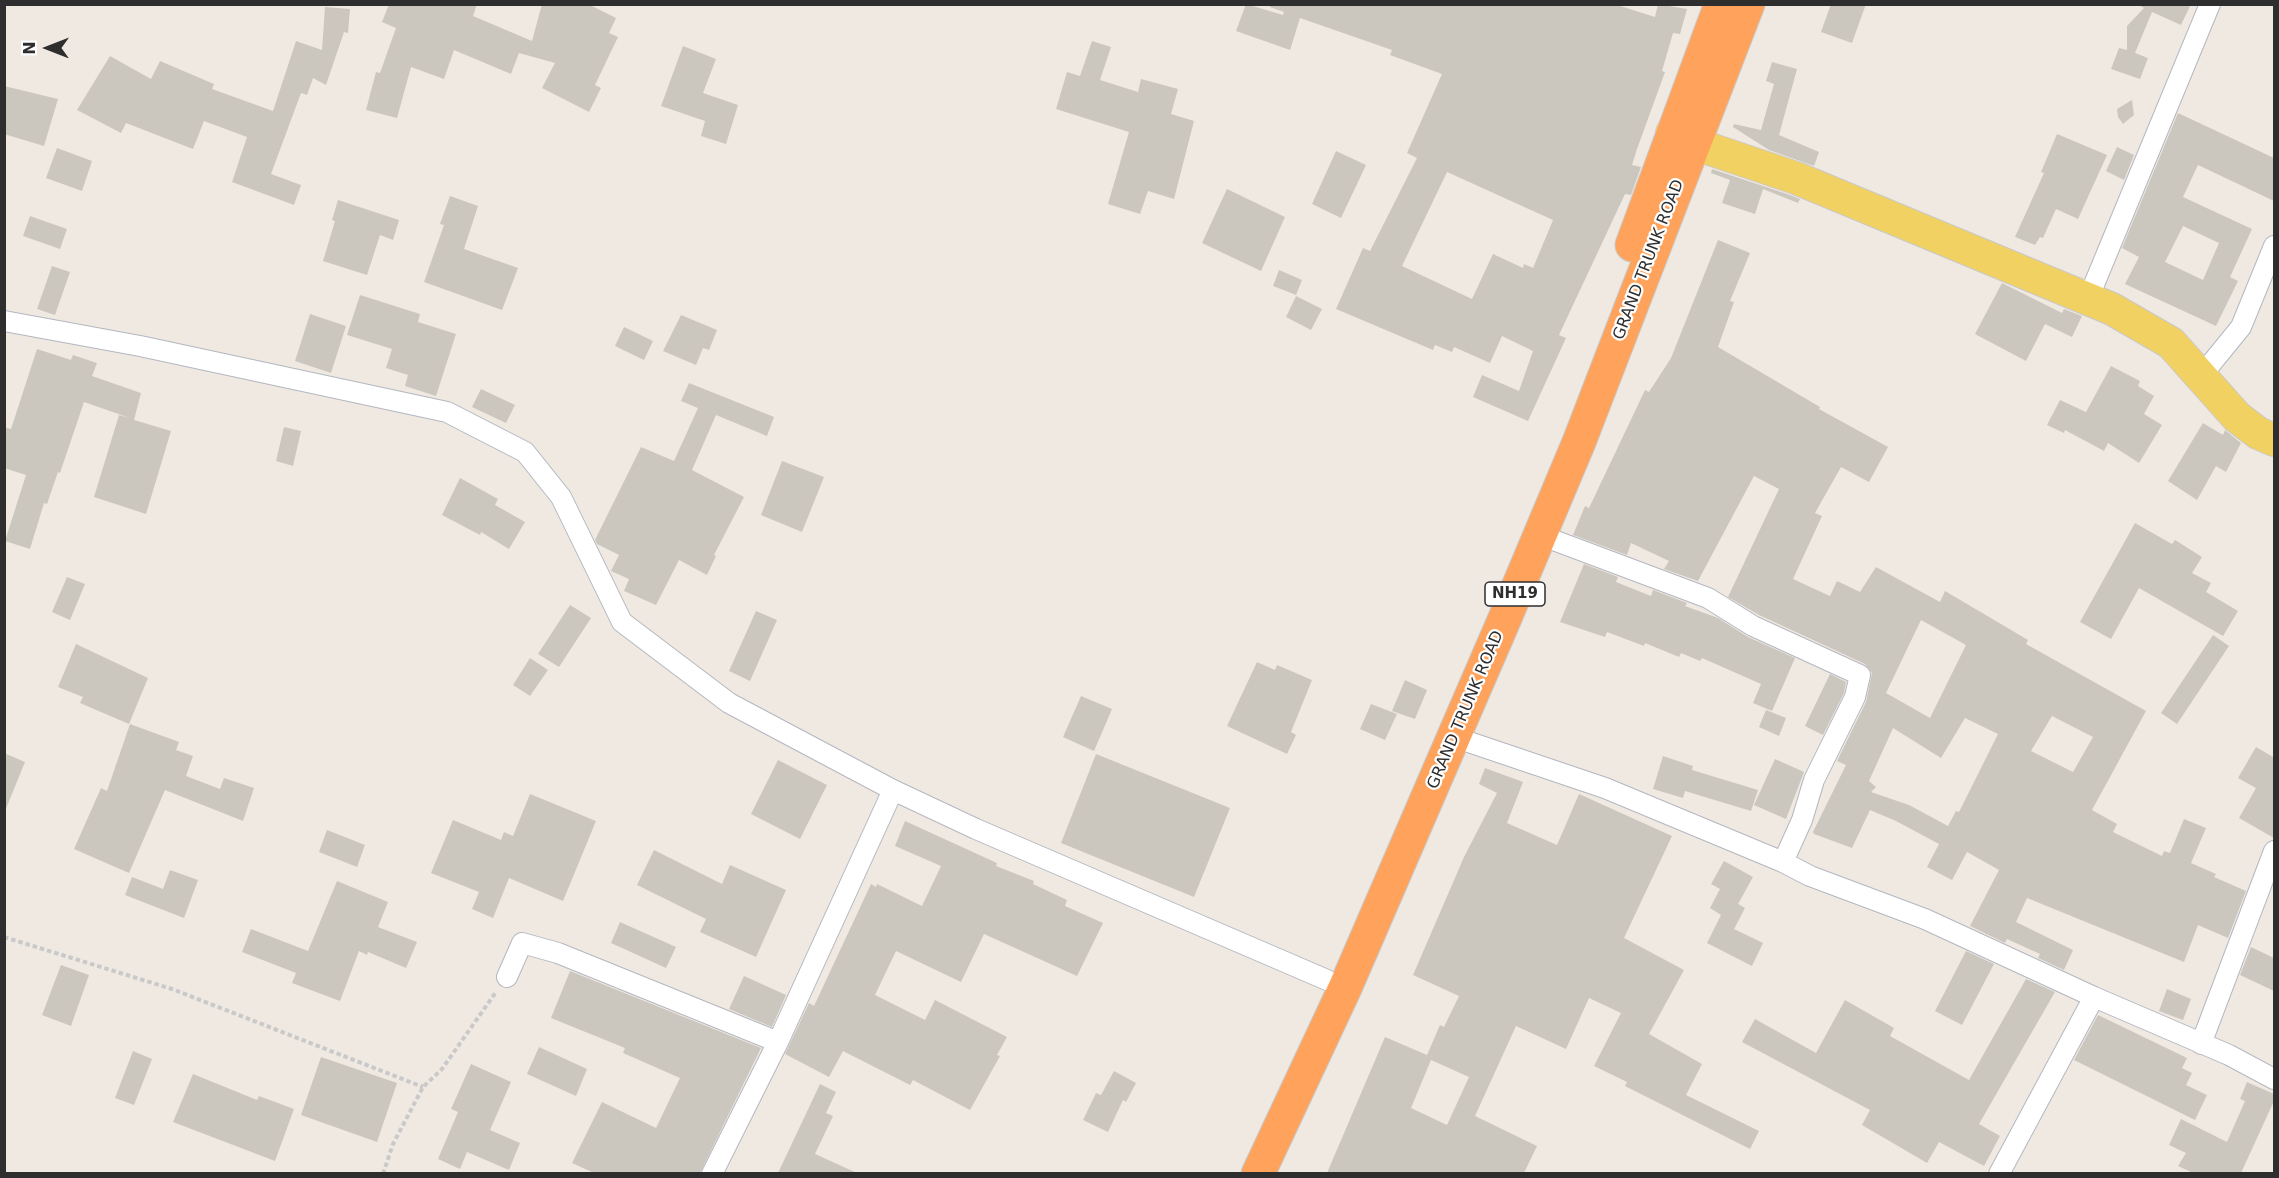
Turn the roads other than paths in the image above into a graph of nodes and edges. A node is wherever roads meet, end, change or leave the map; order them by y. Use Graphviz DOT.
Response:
graph roads {
  1 [pos="1720,4"];
  2 [pos="1748,4"];
  3 [pos="2210,4"];
  4 [pos="1684,139"];
  5 [pos="2274,246"];
  6 [pos="2088,299"];
  7 [pos="4,321"];
  8 [pos="2200,376"];
  9 [pos="2274,440"];
  10 [pos="1540,535"];
  11 [pos="1454,737"];
  12 [pos="893,790"];
  13 [pos="2274,851"];
  14 [pos="1783,862"];
  15 [pos="507,977"];
  16 [pos="1327,980"];
  17 [pos="2094,997"];
  18 [pos="778,1042"];
  19 [pos="2201,1044"];
  20 [pos="2274,1079"];
  21 [pos="712,1173"];
  22 [pos="1236,1173"];
  23 [pos="1258,1173"];
  24 [pos="1999,1173"];
  1 -- 4 [label="highway, GRAND TRUNK ROAD / NH19"];
  2 -- 4 [label="highway, GRAND TRUNK ROAD / NH19"];
  3 -- 6 [label="street"];
  4 -- 6 [label="main road"];
  4 -- 10 [label="highway, GRAND TRUNK ROAD / NH19"];
  4 -- 16 [label="highway, GRAND TRUNK ROAD / NH19"];
  5 -- 8 [label="street"];
  6 -- 8 [label="main road"];
  7 -- 12 [label="street"];
  8 -- 9 [label="main road"];
  10 -- 11 [label="highway, GRAND TRUNK ROAD / NH19"];
  10 -- 14 [label="street"];
  11 -- 14 [label="street"];
  11 -- 23 [label="highway, GRAND TRUNK ROAD / NH19"];
  12 -- 16 [label="street"];
  12 -- 18 [label="street"];
  13 -- 19 [label="street"];
  14 -- 17 [label="street"];
  15 -- 18 [label="street"];
  16 -- 22 [label="highway, GRAND TRUNK ROAD / NH19"];
  17 -- 19 [label="street"];
  17 -- 24 [label="street"];
  18 -- 21 [label="street"];
  19 -- 20 [label="street"];
}
